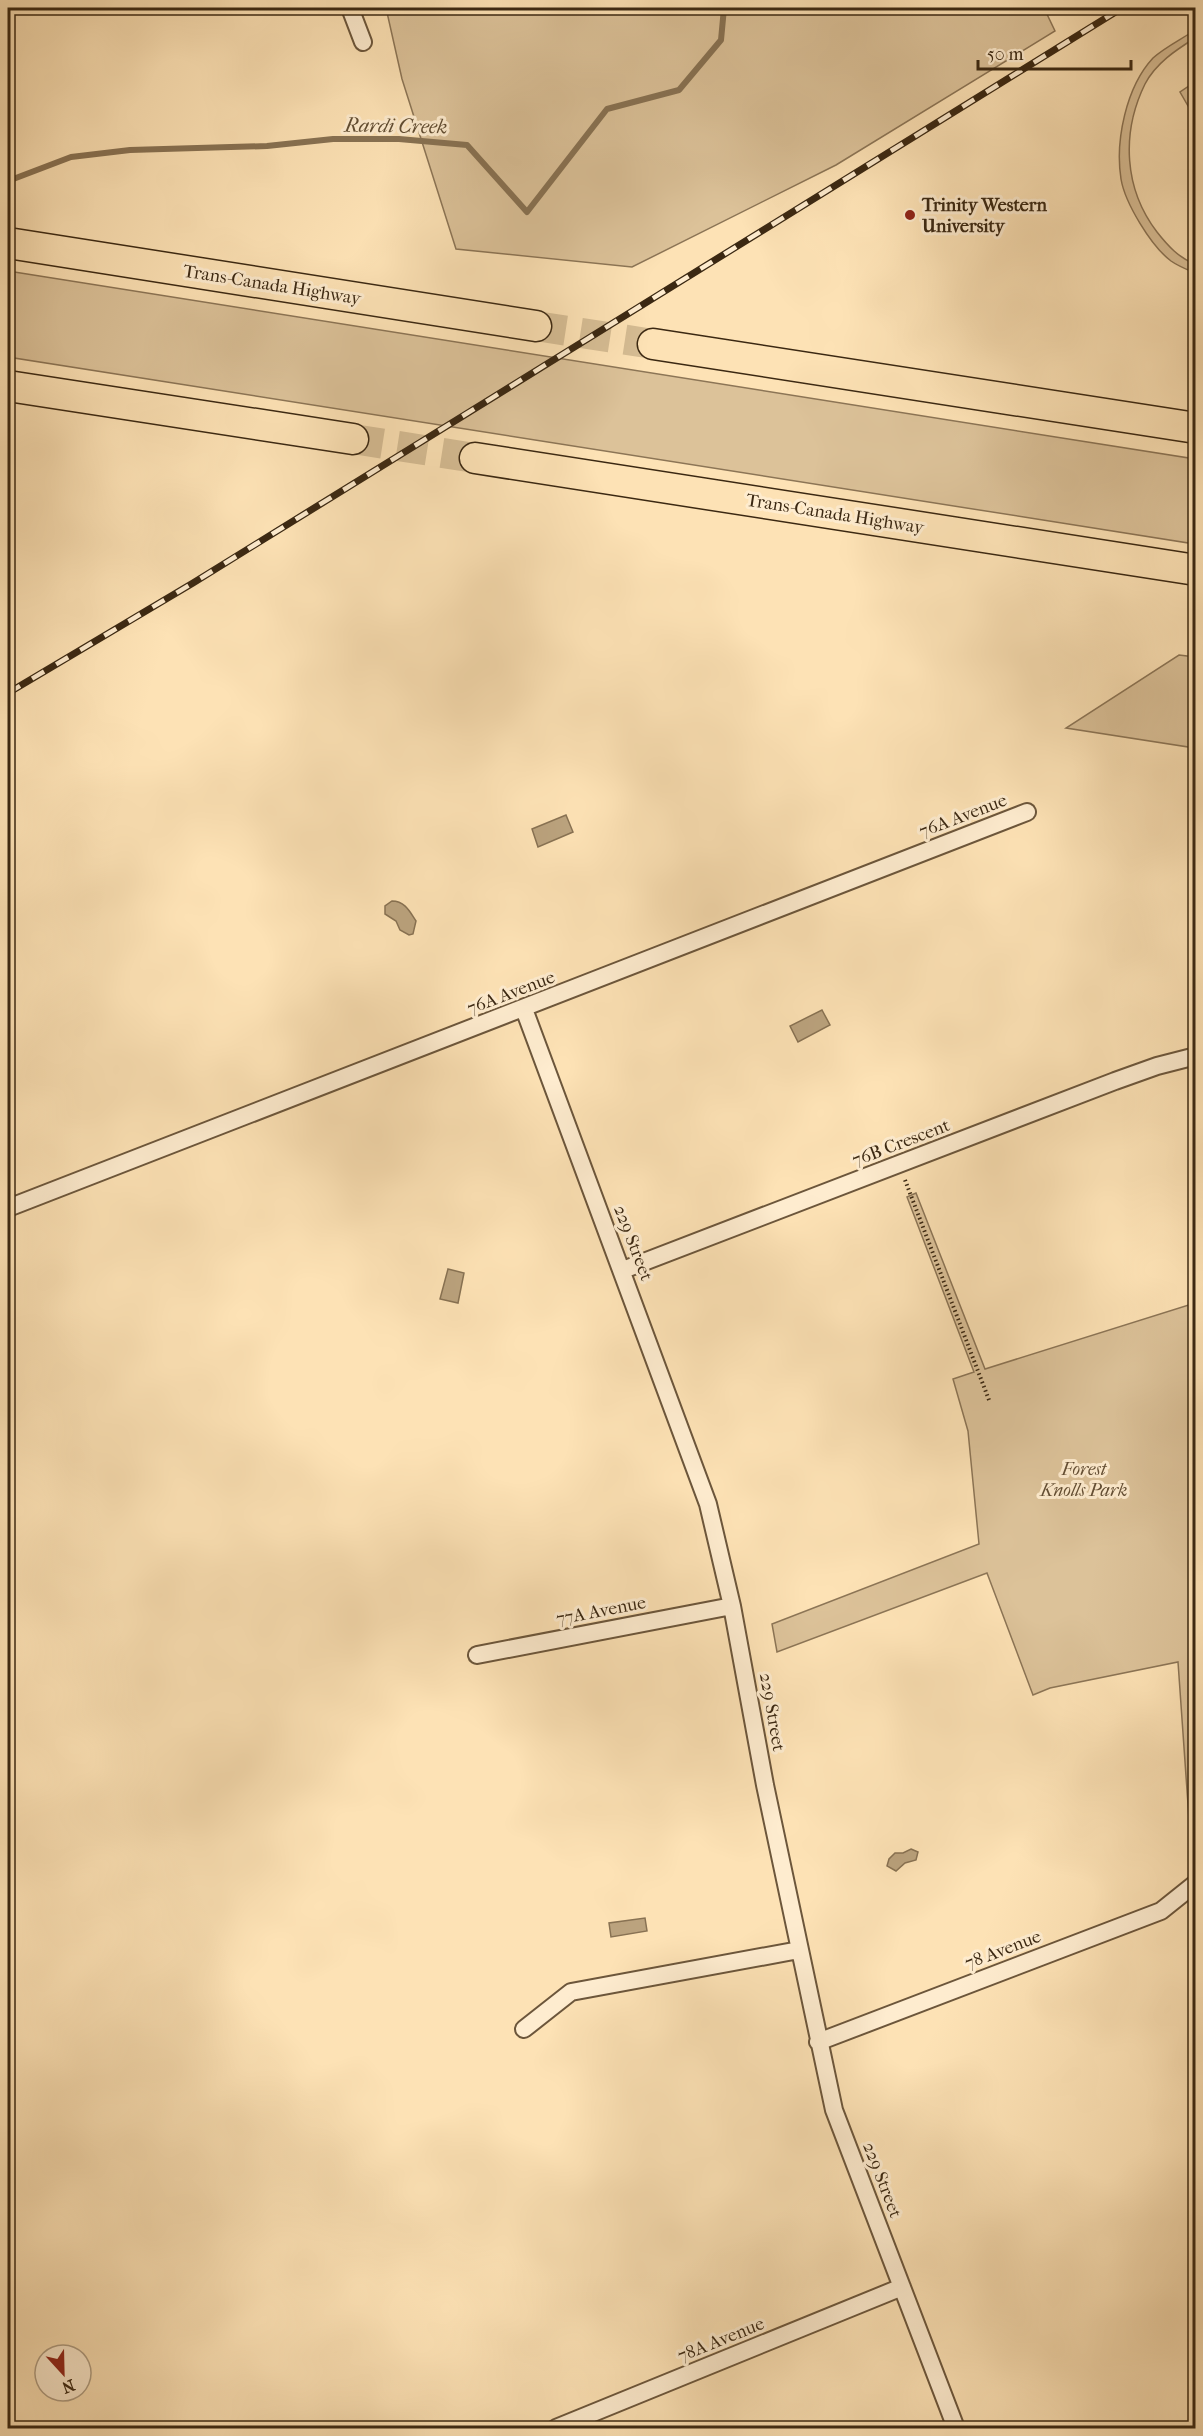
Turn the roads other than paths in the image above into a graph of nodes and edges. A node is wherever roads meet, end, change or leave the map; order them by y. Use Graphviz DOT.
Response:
graph roads {
  1 [pos="350,8"];
  2 [pos="363,42"];
  3 [pos="8,243"];
  4 [pos="536,326"];
  5 [pos="653,344"];
  6 [pos="8,386"];
  7 [pos="1196,428"];
  8 [pos="353,439"];
  9 [pos="475,458"];
  10 [pos="1196,570"];
  11 [pos="1027,812"];
  12 [pos="524,1009"];
  13 [pos="1196,1056"];
  14 [pos="8,1208"];
  15 [pos="623,1270"];
  16 [pos="732,1606"];
  17 [pos="477,1655"];
  18 [pos="1196,1883"];
  19 [pos="799,1950"];
  20 [pos="524,2029"];
  21 [pos="818,2042"];
  22 [pos="902,2287"];
  23 [pos="556,2428"];
  24 [pos="956,2428"];
  1 -- 2 [label="street"];
  3 -- 4 [label="highway, Trans-Canada Highway"];
  5 -- 7 [label="highway"];
  6 -- 8 [label="highway"];
  9 -- 10 [label="highway, Trans-Canada Highway"];
  11 -- 12 [label="street, 76A Avenue"];
  12 -- 14 [label="street, 76A Avenue"];
  12 -- 15 [label="street, 229 Street"];
  13 -- 15 [label="street, 76B Crescent"];
  15 -- 16 [label="street, 229 Street"];
  16 -- 17 [label="street, 77A Avenue"];
  16 -- 19 [label="street, 229 Street"];
  18 -- 21 [label="street, 78 Avenue"];
  19 -- 20 [label="street"];
  19 -- 21 [label="street, 229 Street"];
  21 -- 22 [label="street, 229 Street"];
  22 -- 23 [label="street, 78A Avenue"];
  22 -- 24 [label="street, 229 Street"];
}
